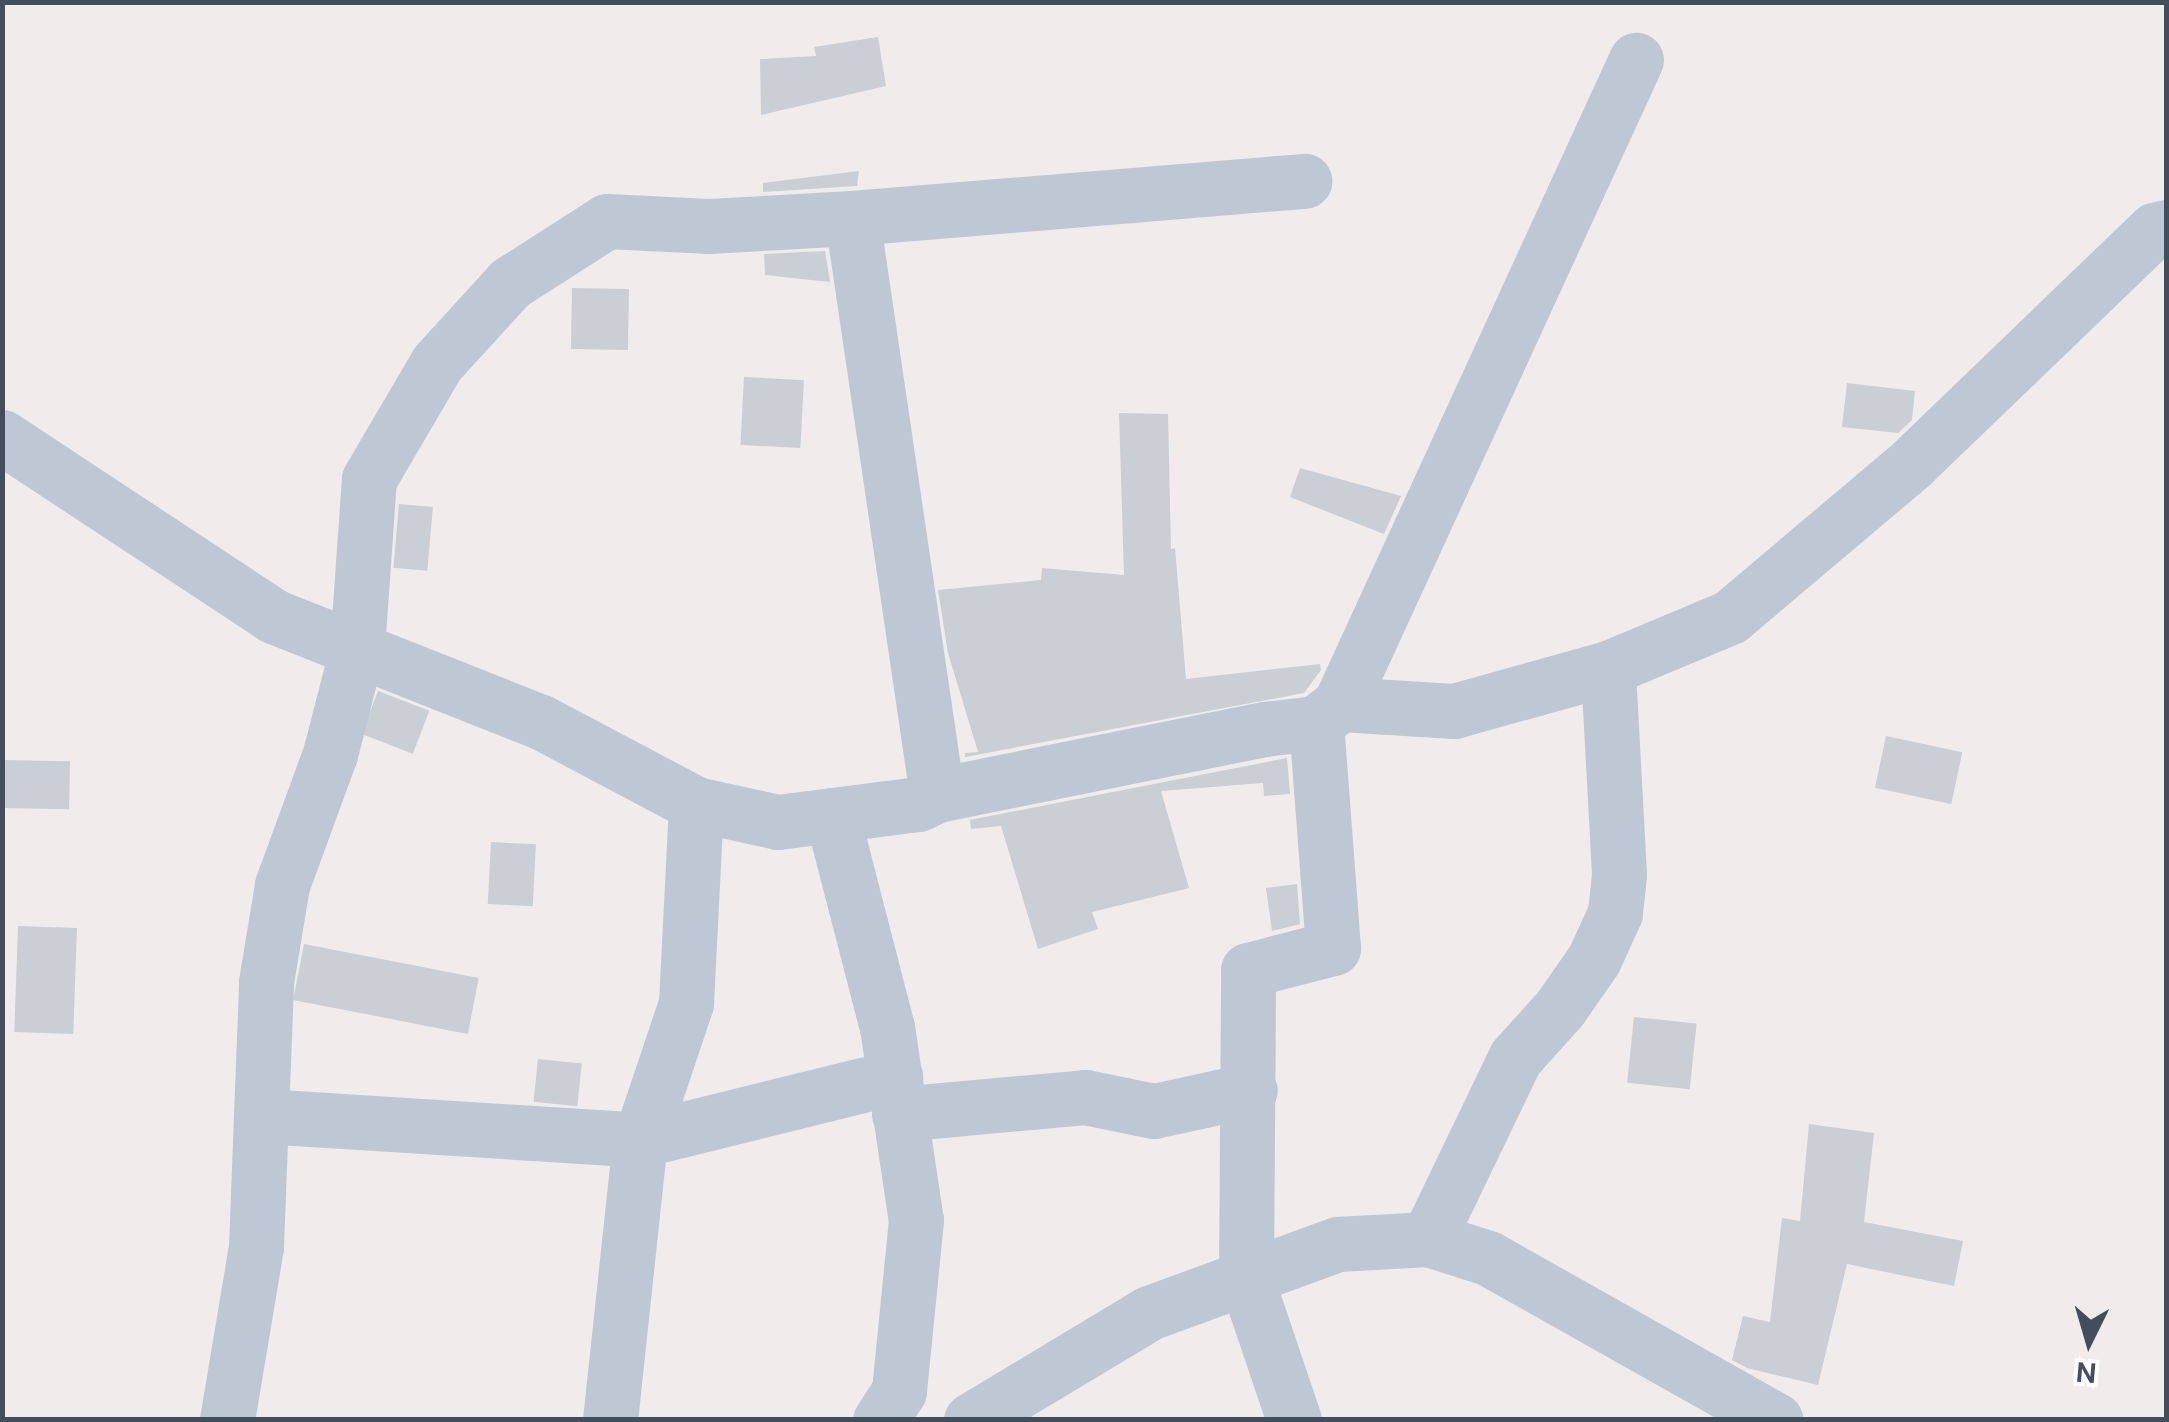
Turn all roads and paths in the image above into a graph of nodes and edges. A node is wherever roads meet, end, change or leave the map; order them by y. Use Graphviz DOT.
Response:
graph roads {
  1 [pos="1636,60"];
  2 [pos="1304,181"];
  3 [pos="852,218"];
  4 [pos="2166,227"];
  5 [pos="2,437"];
  6 [pos="357,650"];
  7 [pos="1608,668"];
  8 [pos="1328,714"];
  9 [pos="937,795"];
  10 [pos="696,804"];
  11 [pos="832,814"];
  12 [pos="1250,1090"];
  13 [pos="897,1096"];
  14 [pos="262,1116"];
  15 [pos="640,1140"];
  16 [pos="1428,1238"];
  17 [pos="1246,1278"];
  18 [pos="227,1420"];
  19 [pos="610,1420"];
  20 [pos="880,1420"];
  21 [pos="971,1420"];
  22 [pos="1294,1420"];
  23 [pos="1776,1420"];
  1 -- 8 [label="street"];
  2 -- 3 [label="street"];
  3 -- 6 [label="street"];
  3 -- 9 [label="street"];
  4 -- 7 [label="street"];
  5 -- 6 [label="street"];
  6 -- 10 [label="street"];
  6 -- 14 [label="street"];
  7 -- 8 [label="street"];
  7 -- 16 [label="street"];
  8 -- 9 [label="street"];
  8 -- 12 [label="street"];
  9 -- 11 [label="street"];
  10 -- 11 [label="street"];
  10 -- 15 [label="street"];
  11 -- 13 [label="street"];
  12 -- 13 [label="street"];
  12 -- 17 [label="street"];
  13 -- 15 [label="street"];
  13 -- 20 [label="street"];
  14 -- 15 [label="street"];
  14 -- 18 [label="street"];
  15 -- 19 [label="street"];
  16 -- 17 [label="street"];
  16 -- 23 [label="street"];
  17 -- 21 [label="street"];
  17 -- 22 [label="street"];
}
